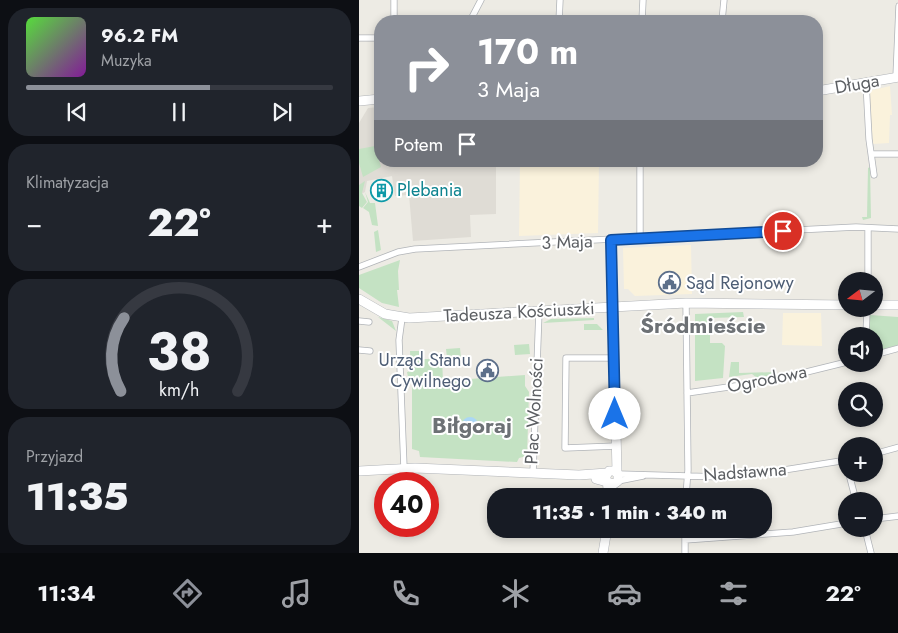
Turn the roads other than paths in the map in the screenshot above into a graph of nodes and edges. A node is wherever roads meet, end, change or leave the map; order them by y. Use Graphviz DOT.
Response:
graph roads {
  1 [pos="394,0"];
  2 [pos="481,0"];
  3 [pos="560,0"];
  4 [pos="643,0"];
  5 [pos="725,0"];
  6 [pos="898,6"];
  7 [pos="394,15"];
  8 [pos="474,15"];
  9 [pos="559,15"];
  10 [pos="642,15"];
  11 [pos="723,15"];
  12 [pos="359,38"];
  13 [pos="374,38"];
  14 [pos="897,77"];
  15 [pos="866,82"];
  16 [pos="823,90"];
  17 [pos="374,100"];
  18 [pos="359,101"];
  19 [pos="873,154"];
  20 [pos="898,154"];
  21 [pos="640,167"];
  22 [pos="873,175"];
  23 [pos="868,229"];
  24 [pos="898,230"];
  25 [pos="640,239"];
  26 [pos="611,240"];
  27 [pos="359,267"];
  28 [pos="868,272"];
  29 [pos="359,299"];
  30 [pos="686,304"];
  31 [pos="838,304"];
  32 [pos="883,305"];
  33 [pos="898,305"];
  34 [pos="613,307"];
  35 [pos="539,311"];
  36 [pos="402,318"];
  37 [pos="359,321"];
  38 [pos="369,322"];
  39 [pos="898,348"];
  40 [pos="359,350"];
  41 [pos="370,351"];
  42 [pos="883,352"];
  43 [pos="614,358"];
  44 [pos="838,364"];
  45 [pos="687,393"];
  46 [pos="615,446"];
  47 [pos="898,447"];
  48 [pos="883,451"];
  49 [pos="838,463"];
  50 [pos="403,468"];
  51 [pos="359,472"];
  52 [pos="533,472"];
  53 [pos="687,476"];
  54 [pos="612,477"];
  55 [pos="610,488"];
  56 [pos="614,488"];
  57 [pos="686,488"];
  58 [pos="898,516"];
  59 [pos="883,518"];
  60 [pos="838,524"];
  61 [pos="867,537"];
  62 [pos="606,538"];
  63 [pos="685,540"];
  64 [pos="603,553"];
  65 [pos="685,553"];
  66 [pos="871,553"];
  1 -- 7 [label="street"];
  2 -- 8 [label="street"];
  3 -- 9 [label="street"];
  4 -- 10 [label="street"];
  5 -- 11 [label="street"];
  6 -- 14 [label="street"];
  12 -- 13 [label="street"];
  14 -- 15 [label="street, Długa"];
  15 -- 16 [label="street, Długa"];
  15 -- 19 [label="street"];
  17 -- 18 [label="street"];
  19 -- 20 [label="street"];
  19 -- 22 [label="street"];
  21 -- 25 [label="street"];
  23 -- 24 [label="street, 3 Maja"];
  23 -- 25 [label="street, 3 Maja"];
  23 -- 28 [label="street"];
  25 -- 26 [label="street, 3 Maja"];
  26 -- 27 [label="street, 3 Maja"];
  26 -- 34 [label="street"];
  29 -- 36 [label="street"];
  30 -- 31 [label="street, Tadeusza Kościuszki"];
  30 -- 34 [label="street, Tadeusza Kościuszki"];
  30 -- 45 [label="street"];
  32 -- 33 [label="street"];
  34 -- 35 [label="street, Tadeusza Kościuszki"];
  34 -- 43 [label="street"];
  35 -- 36 [label="street, Tadeusza Kościuszki"];
  35 -- 52 [label="street, Plac Wolności"];
  36 -- 50 [label="street"];
  37 -- 38 [label="street"];
  39 -- 42 [label="street"];
  40 -- 41 [label="street"];
  43 -- 46 [label="street"];
  43 -- 46 [label="street"];
  44 -- 45 [label="street, Ogrodowa"];
  45 -- 53 [label="street"];
  46 -- 54 [label="street"];
  47 -- 48 [label="street"];
  49 -- 53 [label="street, Nadstawna"];
  50 -- 51 [label="street, Plac Wolności"];
  50 -- 52 [label="street, Plac Wolności"];
  52 -- 54 [label="street, Nadstawna"];
  53 -- 54 [label="street, Nadstawna"];
  53 -- 57 [label="street"];
  54 -- 55 [label="street"];
  54 -- 56 [label="street"];
  58 -- 59 [label="street"];
  60 -- 63 [label="street"];
  61 -- 66 [label="street"];
  62 -- 64 [label="street"];
  63 -- 65 [label="street"];
}
